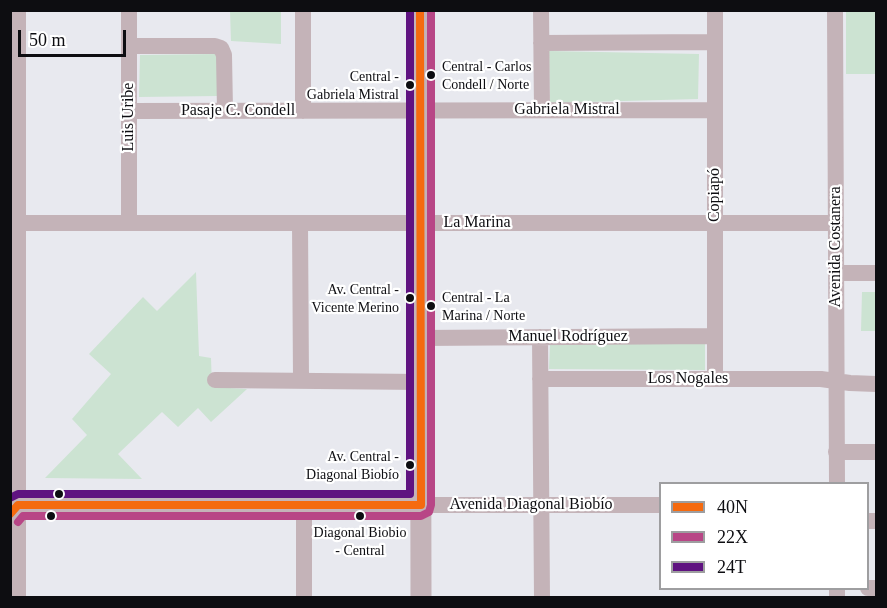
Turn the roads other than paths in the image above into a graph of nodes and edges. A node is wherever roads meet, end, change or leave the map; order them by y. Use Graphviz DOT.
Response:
graph roads {
  1 [pos="18,10"];
  2 [pos="129,10"];
  3 [pos="303,10"];
  4 [pos="420,10"];
  5 [pos="541,10"];
  6 [pos="715,10"];
  7 [pos="835,10"];
  8 [pos="715,42"];
  9 [pos="541,43"];
  10 [pos="129,46"];
  11 [pos="542,110"];
  12 [pos="715,110"];
  13 [pos="129,111"];
  14 [pos="225,111"];
  15 [pos="303,111"];
  16 [pos="420,111"];
  17 [pos="420,222"];
  18 [pos="14,223"];
  19 [pos="129,223"];
  20 [pos="300,223"];
  21 [pos="715,223"];
  22 [pos="836,223"];
  23 [pos="836,273"];
  24 [pos="876,273"];
  25 [pos="715,336"];
  26 [pos="540,337"];
  27 [pos="420,338"];
  28 [pos="540,379"];
  29 [pos="215,380"];
  30 [pos="302,380"];
  31 [pos="715,380"];
  32 [pos="836,381"];
  33 [pos="421,382"];
  34 [pos="876,384"];
  35 [pos="836,452"];
  36 [pos="876,452"];
  37 [pos="837,482"];
  38 [pos="304,505"];
  39 [pos="421,505"];
  40 [pos="541,505"];
  41 [pos="659,505"];
  42 [pos="14,510"];
  43 [pos="18,597"];
  44 [pos="304,597"];
  45 [pos="421,597"];
  46 [pos="542,597"];
  1 -- 18 [label="street"];
  2 -- 10 [label="street, Luis Uribe"];
  3 -- 15 [label="street"];
  4 -- 16 [label="street"];
  5 -- 9 [label="street"];
  6 -- 8 [label="street, Copiapó"];
  7 -- 22 [label="street, Avenida Costanera"];
  8 -- 9 [label="street"];
  8 -- 12 [label="street, Copiapó"];
  9 -- 11 [label="street"];
  10 -- 13 [label="street, Luis Uribe"];
  10 -- 14 [label="street"];
  11 -- 12 [label="street, Gabriela Mistral"];
  11 -- 16 [label="street, Gabriela Mistral"];
  12 -- 21 [label="street, Copiapó"];
  13 -- 14 [label="street, Pasaje C. Condell"];
  13 -- 19 [label="street, Luis Uribe"];
  14 -- 15 [label="street, Pasaje C. Condell"];
  15 -- 16 [label="street, Pasaje C. Condell"];
  16 -- 17 [label="street"];
  17 -- 20 [label="street, La Marina"];
  17 -- 21 [label="street, La Marina"];
  17 -- 27 [label="street"];
  18 -- 19 [label="street, La Marina"];
  18 -- 42 [label="street"];
  19 -- 20 [label="street, La Marina"];
  20 -- 30 [label="street"];
  21 -- 22 [label="street, La Marina"];
  21 -- 25 [label="street, Copiapó"];
  22 -- 23 [label="street, Avenida Costanera"];
  23 -- 24 [label="street"];
  23 -- 32 [label="street, Avenida Costanera"];
  25 -- 26 [label="street, Manuel Rodríguez"];
  25 -- 31 [label="street, Copiapó"];
  26 -- 27 [label="street, Manuel Rodríguez"];
  26 -- 28 [label="street"];
  27 -- 33 [label="street"];
  28 -- 31 [label="street, Los Nogales"];
  28 -- 40 [label="street"];
  29 -- 30 [label="street"];
  30 -- 33 [label="street"];
  31 -- 32 [label="street, Los Nogales"];
  32 -- 34 [label="street, Los Nogales"];
  32 -- 35 [label="street, Avenida Costanera"];
  33 -- 39 [label="street"];
  35 -- 36 [label="street"];
  35 -- 37 [label="street, Avenida Costanera"];
  38 -- 39 [label="street, Avenida Diagonal Biobío"];
  38 -- 42 [label="street, Avenida Diagonal Biobío"];
  38 -- 44 [label="street"];
  39 -- 40 [label="street, Avenida Diagonal Biobío"];
  39 -- 45 [label="street"];
  40 -- 41 [label="street, Avenida Diagonal Biobío"];
  40 -- 46 [label="street"];
  42 -- 43 [label="street"];
}
